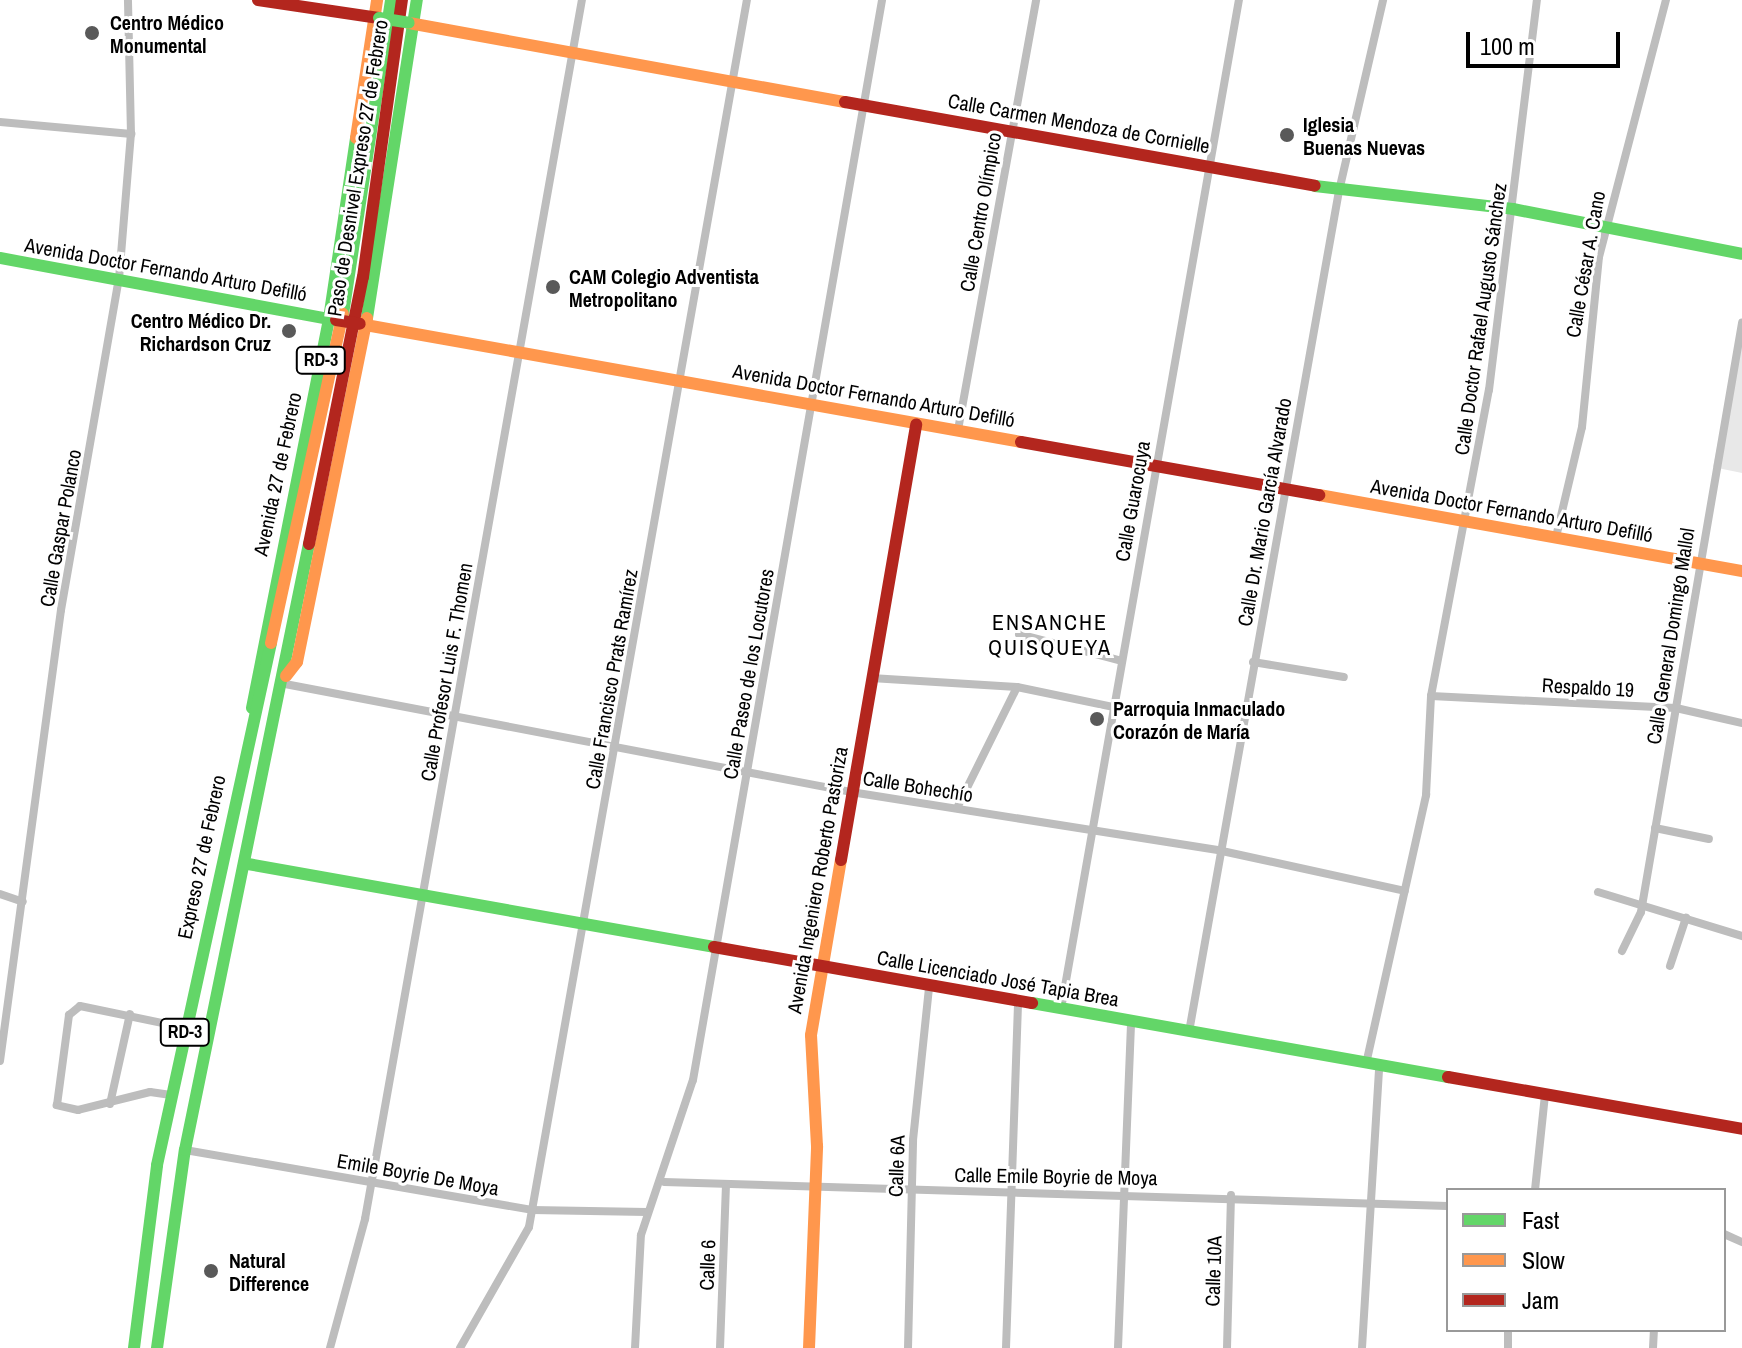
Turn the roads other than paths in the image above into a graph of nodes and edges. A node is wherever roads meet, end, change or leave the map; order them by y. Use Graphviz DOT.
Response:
graph roads {
  1 [pos="128,0"];
  2 [pos="258,0"];
  3 [pos="377,0"];
  4 [pos="391,0"];
  5 [pos="402,0"];
  6 [pos="417,0"];
  7 [pos="582,0"];
  8 [pos="747,0"];
  9 [pos="882,0"];
  10 [pos="1036,0"];
  11 [pos="1239,0"];
  12 [pos="1383,0"];
  13 [pos="1537,0"];
  14 [pos="1666,0"];
  15 [pos="377,18"];
  16 [pos="412,23"];
  17 [pos="572,52"];
  18 [pos="732,80"];
  19 [pos="863,105"];
  20 [pos="0,122"];
  21 [pos="1011,130"];
  22 [pos="131,134"];
  23 [pos="1211,167"];
  24 [pos="1339,191"];
  25 [pos="1513,209"];
  26 [pos="1606,229"];
  27 [pos="1742,254"];
  28 [pos="0,258"];
  29 [pos="119,279"];
  30 [pos="333,320"];
  31 [pos="1742,323"];
  32 [pos="363,325"];
  33 [pos="521,353"];
  34 [pos="331,379"];
  35 [pos="682,381"];
  36 [pos="810,404"];
  37 [pos="916,424"];
  38 [pos="958,430"];
  39 [pos="1154,465"];
  40 [pos="1283,489"];
  41 [pos="1463,521"];
  42 [pos="1556,537"];
  43 [pos="1698,563"];
  44 [pos="1742,571"];
  45 [pos="1019,634"];
  46 [pos="1122,661"];
  47 [pos="1253,662"];
  48 [pos="1344,677"];
  49 [pos="871,678"];
  50 [pos="285,680"];
  51 [pos="1017,687"];
  52 [pos="1431,696"];
  53 [pos="1114,707"];
  54 [pos="1676,708"];
  55 [pos="252,718"];
  56 [pos="454,720"];
  57 [pos="1742,723"];
  58 [pos="614,747"];
  59 [pos="748,770"];
  60 [pos="851,792"];
  61 [pos="957,808"];
  62 [pos="1655,828"];
  63 [pos="1092,832"];
  64 [pos="1709,839"];
  65 [pos="1222,851"];
  66 [pos="248,864"];
  67 [pos="1405,891"];
  68 [pos="1598,892"];
  69 [pos="0,894"];
  70 [pos="421,895"];
  71 [pos="23,902"];
  72 [pos="1642,903"];
  73 [pos="1686,918"];
  74 [pos="583,923"];
  75 [pos="1742,936"];
  76 [pos="715,945"];
  77 [pos="1622,951"];
  78 [pos="1670,966"];
  79 [pos="822,967"];
  80 [pos="929,987"];
  81 [pos="1018,1002"];
  82 [pos="1061,1009"];
  83 [pos="130,1014"];
  84 [pos="1131,1022"];
  85 [pos="186,1028"];
  86 [pos="1189,1032"];
  87 [pos="0,1061"];
  88 [pos="1372,1066"];
  89 [pos="171,1095"];
  90 [pos="1545,1095"];
  91 [pos="110,1104"];
  92 [pos="1742,1129"];
  93 [pos="185,1150"];
  94 [pos="371,1182"];
  95 [pos="664,1182"];
  96 [pos="726,1184"];
  97 [pos="815,1185"];
  98 [pos="911,1188"];
  99 [pos="1535,1188"];
  100 [pos="1010,1191"];
  101 [pos="1122,1194"];
  102 [pos="1231,1195"];
  103 [pos="1368,1198"];
  104 [pos="1446,1206"];
  105 [pos="532,1210"];
  106 [pos="647,1212"];
  107 [pos="134,1348"];
  108 [pos="157,1348"];
  109 [pos="330,1348"];
  110 [pos="460,1348"];
  111 [pos="635,1348"];
  112 [pos="720,1348"];
  113 [pos="809,1348"];
  114 [pos="908,1348"];
  115 [pos="1006,1348"];
  116 [pos="1118,1348"];
  117 [pos="1227,1348"];
  118 [pos="1362,1348"];
  1 -- 22 [label="street, Calle Gaspar Polanco"];
  2 -- 15 [label="main road"];
  3 -- 15 [label="main road, Avenida 27 de Febrero / RD-3"];
  4 -- 34 [label="main road, Paso de Desnivel Expreso 27 de Febrero / RD-3"];
  5 -- 50 [label="main road, Paso de Desnivel Expreso 27 de Febrero / RD-3"];
  6 -- 16 [label="main road, RD-3"];
  7 -- 17 [label="street, Calle Profesor Luis F. Thomen"];
  8 -- 18 [label="street, Calle Francisco Prats Ramírez"];
  9 -- 19 [label="street, Calle Paseo de los Locutores"];
  10 -- 21 [label="street, Calle Centro Olímpico"];
  11 -- 23 [label="street, Calle Guarocuya"];
  12 -- 24 [label="street, Calle Dr. Mario García Alvarado"];
  13 -- 25 [label="street, Calle Doctor Rafael Augusto Sánchez"];
  14 -- 26 [label="street, Calle César A. Cano"];
  15 -- 16 [label="main road, Calle Carmen Mendoza de Cornielle, bridge"];
  15 -- 30 [label="main road, Avenida 27 de Febrero / RD-3"];
  16 -- 17 [label="main road, Calle Carmen Mendoza de Cornielle"];
  16 -- 32 [label="main road, RD-3"];
  17 -- 18 [label="main road, Calle Carmen Mendoza de Cornielle"];
  17 -- 33 [label="street, Calle Profesor Luis F. Thomen"];
  18 -- 19 [label="main road, Calle Carmen Mendoza de Cornielle"];
  18 -- 35 [label="street, Calle Francisco Prats Ramírez"];
  19 -- 21 [label="main road, Calle Carmen Mendoza de Cornielle"];
  19 -- 36 [label="street, Calle Paseo de los Locutores"];
  20 -- 22 [label="street"];
  21 -- 23 [label="main road, Calle Carmen Mendoza de Cornielle"];
  21 -- 38 [label="street, Calle Centro Olímpico"];
  22 -- 29 [label="street, Calle Gaspar Polanco"];
  23 -- 24 [label="main road, Calle Carmen Mendoza de Cornielle"];
  23 -- 39 [label="street, Calle Guarocuya"];
  24 -- 25 [label="main road, Calle Carmen Mendoza de Cornielle"];
  24 -- 40 [label="street, Calle Dr. Mario García Alvarado"];
  25 -- 26 [label="main road, Calle Carmen Mendoza de Cornielle"];
  25 -- 41 [label="street, Calle Doctor Rafael Augusto Sánchez"];
  26 -- 27 [label="main road, Calle Carmen Mendoza de Cornielle"];
  26 -- 42 [label="street, Calle César A. Cano"];
  28 -- 29 [label="main road, Avenida Doctor Fernando Arturo Defilló"];
  29 -- 30 [label="main road, Avenida Doctor Fernando Arturo Defilló"];
  29 -- 71 [label="street, Calle Gaspar Polanco"];
  30 -- 32 [label="main road, Avenida Doctor Fernando Arturo Defilló, bridge"];
  30 -- 55 [label="main road, Avenida 27 de Febrero / RD-3"];
  31 -- 43 [label="street, Calle General Domingo Mallol"];
  32 -- 33 [label="main road, Avenida Doctor Fernando Arturo Defilló"];
  32 -- 50 [label="main road, RD-3"];
  33 -- 35 [label="main road, Avenida Doctor Fernando Arturo Defilló"];
  33 -- 56 [label="street, Calle Profesor Luis F. Thomen"];
  34 -- 55 [label="main road, Expreso 27 de Febrero / RD-3"];
  35 -- 36 [label="main road, Avenida Doctor Fernando Arturo Defilló"];
  35 -- 58 [label="street, Calle Francisco Prats Ramírez"];
  36 -- 37 [label="main road, Avenida Doctor Fernando Arturo Defilló"];
  36 -- 59 [label="street, Calle Paseo de los Locutores"];
  37 -- 38 [label="main road, Avenida Doctor Fernando Arturo Defilló"];
  37 -- 49 [label="main road, Avenida Ingeniero Roberto Pastoriza"];
  38 -- 39 [label="main road, Avenida Doctor Fernando Arturo Defilló"];
  39 -- 40 [label="main road, Avenida Doctor Fernando Arturo Defilló"];
  39 -- 46 [label="street, Calle Guarocuya"];
  40 -- 41 [label="main road, Avenida Doctor Fernando Arturo Defilló"];
  40 -- 47 [label="street, Calle Dr. Mario García Alvarado"];
  41 -- 42 [label="main road, Avenida Doctor Fernando Arturo Defilló"];
  41 -- 52 [label="street, Calle Doctor Rafael Augusto Sánchez"];
  42 -- 43 [label="main road, Avenida Doctor Fernando Arturo Defilló"];
  43 -- 44 [label="main road, Avenida Doctor Fernando Arturo Defilló"];
  43 -- 54 [label="street, Calle General Domingo Mallol"];
  45 -- 46 [label="street"];
  46 -- 53 [label="street, Calle Guarocuya"];
  47 -- 48 [label="street"];
  47 -- 65 [label="street, Calle Dr. Mario García Alvarado"];
  49 -- 51 [label="street"];
  49 -- 60 [label="main road, Avenida Ingeniero Roberto Pastoriza"];
  50 -- 56 [label="street, Calle Bohechío"];
  50 -- 66 [label="main road, RD-3"];
  51 -- 53 [label="street"];
  51 -- 61 [label="street"];
  52 -- 54 [label="street, Respaldo 19"];
  52 -- 67 [label="street, Calle Doctor Rafael Augusto Sánchez"];
  53 -- 63 [label="street, Calle Guarocuya"];
  54 -- 57 [label="street, Respaldo 19"];
  54 -- 62 [label="street, Calle General Domingo Mallol"];
  55 -- 85 [label="main road, Expreso 27 de Febrero / RD-3"];
  56 -- 58 [label="street, Calle Bohechío"];
  56 -- 70 [label="street, Calle Profesor Luis F. Thomen"];
  58 -- 59 [label="street, Calle Bohechío"];
  58 -- 74 [label="street, Calle Francisco Prats Ramírez"];
  59 -- 60 [label="street, Calle Bohechío"];
  59 -- 76 [label="street, Calle Paseo de los Locutores"];
  60 -- 61 [label="street, Calle Bohechío"];
  60 -- 79 [label="main road, Avenida Ingeniero Roberto Pastoriza"];
  61 -- 63 [label="street, Calle Bohechío"];
  62 -- 64 [label="street"];
  62 -- 72 [label="street, Calle General Domingo Mallol"];
  63 -- 65 [label="street, Calle Bohechío"];
  63 -- 82 [label="street, Calle Guarocuya"];
  65 -- 67 [label="street, Calle Bohechío"];
  65 -- 86 [label="street, Calle Dr. Mario García Alvarado"];
  66 -- 70 [label="main road, Calle Licenciado José Tapia Brea"];
  66 -- 93 [label="main road, RD-3"];
  67 -- 88 [label="street, Calle Doctor Rafael Augusto Sánchez"];
  68 -- 72 [label="street"];
  69 -- 71 [label="street"];
  70 -- 74 [label="main road, Calle Licenciado José Tapia Brea"];
  70 -- 94 [label="street, Calle Profesor Luis F. Thomen"];
  71 -- 87 [label="street, Calle Gaspar Polanco"];
  72 -- 73 [label="street"];
  72 -- 77 [label="street, Calle General Domingo Mallol"];
  73 -- 75 [label="street"];
  73 -- 78 [label="street"];
  74 -- 76 [label="main road, Calle Licenciado José Tapia Brea"];
  74 -- 105 [label="street, Calle Francisco Prats Ramírez"];
  76 -- 79 [label="main road, Calle Licenciado José Tapia Brea"];
  76 -- 95 [label="street, Calle Paseo de los Locutores"];
  79 -- 80 [label="main road, Calle Licenciado José Tapia Brea"];
  79 -- 97 [label="main road, Avenida Ingeniero Roberto Pastoriza"];
  80 -- 81 [label="main road, Calle Licenciado José Tapia Brea"];
  80 -- 98 [label="street, Calle 6A"];
  81 -- 82 [label="main road, Calle Licenciado José Tapia Brea"];
  81 -- 100 [label="street"];
  82 -- 84 [label="main road, Calle Licenciado José Tapia Brea"];
  83 -- 85 [label="street"];
  83 -- 91 [label="street"];
  83 -- 91 [label="street"];
  84 -- 86 [label="main road, Calle Licenciado José Tapia Brea"];
  84 -- 101 [label="street"];
  85 -- 89 [label="main road, Expreso 27 de Febrero / RD-3"];
  86 -- 88 [label="main road, Calle Licenciado José Tapia Brea"];
  88 -- 90 [label="main road, Calle Licenciado José Tapia Brea"];
  88 -- 103 [label="street, Calle Doctor Rafael Augusto Sánchez"];
  89 -- 91 [label="street"];
  89 -- 107 [label="main road, Expreso 27 de Febrero / RD-3"];
  90 -- 92 [label="main road, Calle Licenciado José Tapia Brea"];
  90 -- 99 [label="street"];
  93 -- 94 [label="street, Emile Boyrie De Moya"];
  93 -- 108 [label="main road, RD-3"];
  94 -- 105 [label="street, Emile Boyrie De Moya"];
  94 -- 109 [label="street, Calle Profesor Luis F. Thomen"];
  95 -- 96 [label="street, Calle Emile Boyrie de Moya"];
  95 -- 106 [label="street, Calle Paseo de los Locutores"];
  96 -- 97 [label="street, Calle Emile Boyrie de Moya"];
  96 -- 112 [label="street, Calle 6"];
  97 -- 98 [label="street, Calle Emile Boyrie de Moya"];
  97 -- 113 [label="main road, Avenida Ingeniero Roberto Pastoriza"];
  98 -- 100 [label="street, Calle Emile Boyrie de Moya"];
  98 -- 114 [label="street, Calle 6A"];
  100 -- 101 [label="street, Calle Emile Boyrie de Moya"];
  100 -- 115 [label="street"];
  101 -- 102 [label="street, Calle Emile Boyrie de Moya"];
  101 -- 116 [label="street"];
  102 -- 103 [label="street, Calle Emile Boyrie de Moya"];
  102 -- 117 [label="street, Calle 10A"];
  103 -- 104 [label="street, Calle Emile Boyrie de Moya"];
  103 -- 118 [label="street, Calle Doctor Rafael Augusto Sánchez"];
  105 -- 106 [label="street, Emile Boyrie De Moya"];
  105 -- 110 [label="street, Calle Francisco Prats Ramírez"];
  106 -- 111 [label="street, Calle Paseo de los Locutores"];
}
